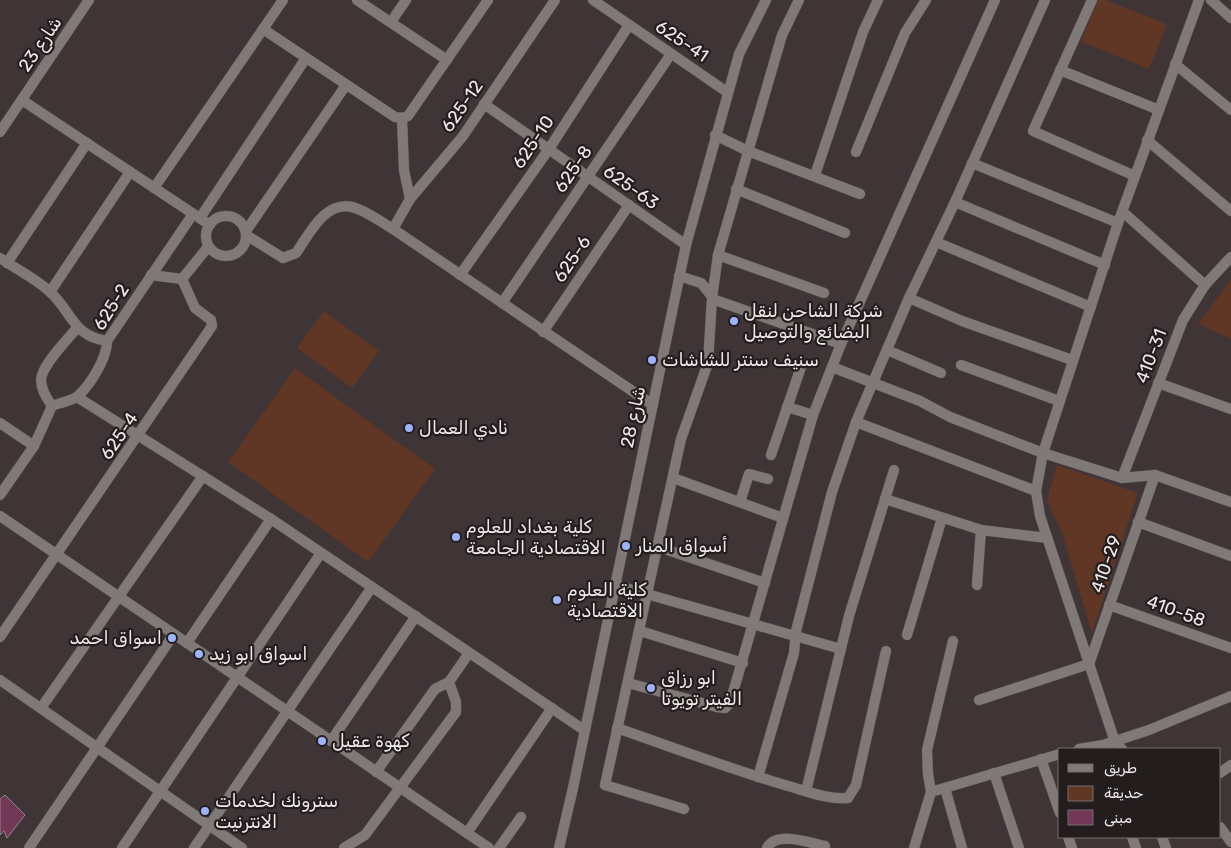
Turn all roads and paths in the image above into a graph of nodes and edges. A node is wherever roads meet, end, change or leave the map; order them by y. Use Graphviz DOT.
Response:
graph roads {
  1 [pos="89,0"];
  2 [pos="283,0"];
  3 [pos="357,0"];
  4 [pos="406,0"];
  5 [pos="488,0"];
  6 [pos="556,0"];
  7 [pos="593,0"];
  8 [pos="766,0"];
  9 [pos="799,0"];
  10 [pos="878,0"];
  11 [pos="926,0"];
  12 [pos="995,0"];
  13 [pos="1045,0"];
  14 [pos="1092,0"];
  15 [pos="1199,0"];
  16 [pos="1211,0"];
  17 [pos="1231,18"];
  18 [pos="391,22"];
  19 [pos="629,24"];
  20 [pos="264,29"];
  21 [pos="672,54"];
  22 [pos="306,58"];
  23 [pos="447,60"];
  24 [pos="1175,64"];
  25 [pos="1060,70"];
  26 [pos="346,85"];
  27 [pos="727,92"];
  28 [pos="22,100"];
  29 [pos="484,104"];
  30 [pos="1159,110"];
  31 [pos="1231,110"];
  32 [pos="402,118"];
  33 [pos="0,132"];
  34 [pos="715,135"];
  35 [pos="1147,140"];
  36 [pos="87,144"];
  37 [pos="549,149"];
  38 [pos="748,151"];
  39 [pos="856,152"];
  40 [pos="972,163"];
  41 [pos="130,172"];
  42 [pos="815,175"];
  43 [pos="1135,176"];
  44 [pos="588,177"];
  45 [pos="154,188"];
  46 [pos="736,189"];
  47 [pos="860,194"];
  48 [pos="410,199"];
  49 [pos="955,202"];
  50 [pos="629,205"];
  51 [pos="1231,211"];
  52 [pos="1123,212"];
  53 [pos="196,216"];
  54 [pos="1118,223"];
  55 [pos="210,225"];
  56 [pos="393,229"];
  57 [pos="246,233"];
  58 [pos="845,233"];
  59 [pos="936,242"];
  60 [pos="686,245"];
  61 [pos="208,246"];
  62 [pos="718,255"];
  63 [pos="1231,257"];
  64 [pos="4,261"];
  65 [pos="1105,265"];
  66 [pos="151,275"];
  67 [pos="460,275"];
  68 [pos="679,276"];
  69 [pos="182,279"];
  70 [pos="1205,285"];
  71 [pos="50,292"];
  72 [pos="824,293"];
  73 [pos="712,298"];
  74 [pos="908,298"];
  75 [pos="502,304"];
  76 [pos="1091,307"];
  77 [pos="77,328"];
  78 [pos="543,332"];
  79 [pos="107,341"];
  80 [pos="841,344"];
  81 [pos="887,350"];
  82 [pos="1072,360"];
  83 [pos="802,364"];
  84 [pos="961,365"];
  85 [pos="832,367"];
  86 [pos="941,373"];
  87 [pos="873,382"];
  88 [pos="1158,383"];
  89 [pos="77,397"];
  90 [pos="1059,401"];
  91 [pos="653,405"];
  92 [pos="52,406"];
  93 [pos="787,407"];
  94 [pos="1231,409"];
  95 [pos="813,415"];
  96 [pos="856,422"];
  97 [pos="0,423"];
  98 [pos="138,436"];
  99 [pos="34,446"];
  100 [pos="1043,453"];
  101 [pos="772,455"];
  102 [pos="894,470"];
  103 [pos="1155,475"];
  104 [pos="203,476"];
  105 [pos="674,478"];
  106 [pos="1122,478"];
  107 [pos="768,479"];
  108 [pos="3,484"];
  109 [pos="1036,491"];
  110 [pos="0,495"];
  111 [pos="885,499"];
  112 [pos="740,502"];
  113 [pos="1231,502"];
  114 [pos="0,516"];
  115 [pos="783,518"];
  116 [pos="942,518"];
  117 [pos="271,519"];
  118 [pos="1138,522"];
  119 [pos="981,530"];
  120 [pos="1047,538"];
  121 [pos="659,547"];
  122 [pos="321,553"];
  123 [pos="57,555"];
  124 [pos="1231,556"];
  125 [pos="766,583"];
  126 [pos="615,584"];
  127 [pos="977,585"];
  128 [pos="372,587"];
  129 [pos="648,594"];
  130 [pos="118,596"];
  131 [pos="1110,605"];
  132 [pos="416,616"];
  133 [pos="754,624"];
  134 [pos="640,630"];
  135 [pos="174,634"];
  136 [pos="907,635"];
  137 [pos="796,636"];
  138 [pos="0,637"];
  139 [pos="953,641"];
  140 [pos="187,643"];
  141 [pos="1231,648"];
  142 [pos="841,649"];
  143 [pos="886,651"];
  144 [pos="469,653"];
  145 [pos="743,664"];
  146 [pos="1089,664"];
  147 [pos="237,677"];
  148 [pos="0,680"];
  149 [pos="449,682"];
  150 [pos="628,682"];
  151 [pos="1229,696"];
  152 [pos="979,700"];
  153 [pos="41,708"];
  154 [pos="552,708"];
  155 [pos="287,711"];
  156 [pos="617,728"];
  157 [pos="584,730"];
  158 [pos="331,741"];
  159 [pos="98,747"];
  160 [pos="1117,747"];
  161 [pos="1098,748"];
  162 [pos="1058,755"];
  163 [pos="1041,759"];
  164 [pos="376,772"];
  165 [pos="994,773"];
  166 [pos="758,777"];
  167 [pos="400,788"];
  168 [pos="945,788"];
  169 [pos="160,791"];
  170 [pos="806,791"];
  171 [pos="932,792"];
  172 [pos="1058,807"];
  173 [pos="684,809"];
  174 [pos="521,817"];
  175 [pos="210,825"];
  176 [pos="1221,828"];
  177 [pos="467,833"];
  178 [pos="1230,837"];
  179 [pos="825,846"];
  180 [pos="1016,847"];
  181 [pos="29,848"];
  182 [pos="122,848"];
  183 [pos="194,848"];
  184 [pos="242,848"];
  185 [pos="344,848"];
  186 [pos="489,848"];
  187 [pos="499,848"];
  188 [pos="559,848"];
  189 [pos="767,848"];
  190 [pos="914,848"];
  191 [pos="962,848"];
  1 -- 28 [label="street, شارع 23"];
  2 -- 20 [label="street"];
  3 -- 18 [label="street"];
  4 -- 18 [label="street"];
  5 -- 23 [label="street"];
  6 -- 29 [label="street, 625-12"];
  7 -- 19 [label="street, 625-41"];
  8 -- 27 [label="street, شارع 28"];
  9 -- 38 [label="street"];
  10 -- 42 [label="street"];
  11 -- 39 [label="street"];
  12 -- 80 [label="street"];
  13 -- 40 [label="street"];
  14 -- 25 [label="street"];
  15 -- 24 [label="street"];
  16 -- 17 [label="street"];
  18 -- 23 [label="street"];
  19 -- 21 [label="street, 625-41"];
  19 -- 37 [label="street, 625-10"];
  20 -- 22 [label="street"];
  20 -- 45 [label="street"];
  21 -- 27 [label="street, 625-41"];
  21 -- 44 [label="street, 625-8"];
  22 -- 26 [label="street"];
  22 -- 53 [label="street, 625-2"];
  23 -- 32 [label="street"];
  24 -- 30 [label="street"];
  24 -- 31 [label="street"];
  25 -- 30 [label="street"];
  25 -- 43 [label="street"];
  26 -- 32 [label="street"];
  26 -- 57 [label="street"];
  27 -- 34 [label="street, شارع 28"];
  28 -- 33 [label="street, شارع 23"];
  28 -- 36 [label="street"];
  29 -- 37 [label="street, 625-63"];
  29 -- 48 [label="street, 625-12"];
  30 -- 35 [label="street"];
  32 -- 48 [label="street"];
  34 -- 38 [label="street"];
  34 -- 60 [label="street, شارع 28"];
  35 -- 43 [label="street"];
  35 -- 51 [label="street"];
  36 -- 41 [label="street"];
  36 -- 64 [label="street"];
  37 -- 44 [label="street, 625-63"];
  37 -- 67 [label="street, 625-10"];
  38 -- 42 [label="street"];
  38 -- 46 [label="street"];
  40 -- 49 [label="street"];
  40 -- 54 [label="street"];
  41 -- 45 [label="street"];
  41 -- 71 [label="street"];
  42 -- 47 [label="street"];
  43 -- 52 [label="street"];
  44 -- 50 [label="street, 625-63"];
  44 -- 75 [label="street, 625-8"];
  45 -- 53 [label="street"];
  46 -- 58 [label="street"];
  46 -- 62 [label="street"];
  48 -- 56 [label="street, 625-12"];
  49 -- 59 [label="street"];
  49 -- 65 [label="street"];
  50 -- 60 [label="street, 625-63"];
  50 -- 78 [label="street, 625-6"];
  52 -- 54 [label="street"];
  52 -- 70 [label="street"];
  53 -- 55 [label="street"];
  53 -- 66 [label="street, 625-2"];
  54 -- 65 [label="street"];
  55 -- 57 [label="street"];
  55 -- 61 [label="street"];
  56 -- 57 [label="street"];
  56 -- 67 [label="street"];
  57 -- 61 [label="street"];
  59 -- 74 [label="street"];
  59 -- 76 [label="street"];
  60 -- 68 [label="street, شارع 28"];
  61 -- 69 [label="street"];
  62 -- 72 [label="street"];
  62 -- 73 [label="street"];
  63 -- 70 [label="street, 410-31"];
  64 -- 71 [label="street"];
  65 -- 76 [label="street"];
  66 -- 69 [label="street"];
  66 -- 79 [label="street, 625-2"];
  67 -- 75 [label="street"];
  68 -- 73 [label="street"];
  68 -- 91 [label="street, شارع 28"];
  69 -- 98 [label="street, 625-4"];
  70 -- 88 [label="street, 410-31"];
  71 -- 77 [label="street"];
  73 -- 80 [label="street"];
  73 -- 105 [label="street"];
  74 -- 81 [label="street"];
  74 -- 82 [label="street"];
  75 -- 78 [label="street"];
  76 -- 82 [label="street"];
  77 -- 79 [label="street"];
  77 -- 92 [label="street, 625-2"];
  78 -- 91 [label="street"];
  79 -- 89 [label="street, 625-2"];
  80 -- 85 [label="street"];
  81 -- 86 [label="street"];
  81 -- 87 [label="street"];
  82 -- 90 [label="street"];
  83 -- 93 [label="street"];
  84 -- 90 [label="street"];
  85 -- 87 [label="street"];
  85 -- 95 [label="street"];
  87 -- 96 [label="street"];
  87 -- 100 [label="street"];
  88 -- 94 [label="street"];
  88 -- 106 [label="street, 410-31"];
  89 -- 92 [label="street"];
  89 -- 98 [label="street"];
  90 -- 100 [label="street"];
  91 -- 126 [label="street, شارع 28"];
  92 -- 99 [label="street"];
  93 -- 95 [label="street"];
  93 -- 101 [label="street"];
  95 -- 115 [label="street"];
  96 -- 109 [label="street"];
  96 -- 137 [label="street"];
  97 -- 99 [label="street"];
  98 -- 104 [label="street"];
  98 -- 123 [label="street, 625-4"];
  99 -- 108 [label="street"];
  100 -- 106 [label="street"];
  100 -- 109 [label="street"];
  102 -- 111 [label="street"];
  103 -- 106 [label="street"];
  103 -- 113 [label="street"];
  103 -- 118 [label="street, 410-29"];
  104 -- 117 [label="street"];
  104 -- 130 [label="street"];
  105 -- 112 [label="street"];
  105 -- 121 [label="street"];
  107 -- 112 [label="street"];
  108 -- 110 [label="street"];
  109 -- 120 [label="street"];
  111 -- 116 [label="street"];
  111 -- 142 [label="street"];
  112 -- 115 [label="street"];
  114 -- 123 [label="street"];
  115 -- 125 [label="street"];
  116 -- 119 [label="street"];
  116 -- 136 [label="street"];
  117 -- 122 [label="street"];
  117 -- 140 [label="street"];
  118 -- 124 [label="street"];
  118 -- 131 [label="street, 410-29"];
  119 -- 120 [label="street"];
  119 -- 127 [label="street"];
  120 -- 146 [label="street"];
  121 -- 125 [label="street"];
  121 -- 129 [label="street"];
  122 -- 128 [label="street"];
  122 -- 147 [label="street"];
  123 -- 130 [label="street"];
  123 -- 138 [label="street, 625-4"];
  125 -- 133 [label="street"];
  126 -- 129 [label="street"];
  126 -- 157 [label="street, شارع 28"];
  128 -- 132 [label="street"];
  128 -- 155 [label="street"];
  129 -- 133 [label="street"];
  129 -- 134 [label="street"];
  130 -- 135 [label="street"];
  130 -- 153 [label="street"];
  131 -- 141 [label="street, 410-58"];
  131 -- 146 [label="street, 410-29"];
  132 -- 144 [label="street"];
  132 -- 158 [label="street"];
  133 -- 137 [label="street"];
  133 -- 145 [label="street"];
  134 -- 145 [label="street"];
  134 -- 150 [label="street"];
  135 -- 140 [label="street"];
  135 -- 159 [label="street"];
  137 -- 142 [label="street"];
  137 -- 166 [label="street"];
  139 -- 171 [label="street"];
  140 -- 147 [label="street"];
  142 -- 170 [label="street"];
  143 -- 170 [label="street"];
  144 -- 149 [label="street"];
  144 -- 154 [label="street"];
  145 -- 150 [label="street"];
  146 -- 152 [label="street"];
  146 -- 160 [label="street"];
  147 -- 155 [label="street"];
  147 -- 169 [label="street"];
  148 -- 153 [label="street"];
  149 -- 164 [label="street"];
  149 -- 167 [label="street"];
  150 -- 156 [label="street"];
  151 -- 160 [label="street"];
  153 -- 159 [label="street"];
  154 -- 157 [label="street"];
  154 -- 177 [label="street"];
  155 -- 158 [label="street"];
  155 -- 175 [label="street"];
  156 -- 166 [label="street"];
  156 -- 173 [label="street"];
  157 -- 188 [label="street, شارع 28"];
  158 -- 164 [label="street"];
  159 -- 169 [label="street"];
  159 -- 181 [label="street"];
  160 -- 161 [label="street"];
  162 -- 163 [label="street"];
  163 -- 165 [label="street"];
  163 -- 172 [label="street"];
  164 -- 167 [label="street"];
  165 -- 168 [label="street"];
  165 -- 180 [label="street"];
  166 -- 170 [label="street"];
  167 -- 177 [label="street"];
  167 -- 185 [label="street"];
  168 -- 171 [label="street"];
  168 -- 191 [label="street"];
  169 -- 175 [label="street"];
  169 -- 182 [label="street"];
  171 -- 190 [label="street"];
  174 -- 187 [label="street"];
  175 -- 183 [label="street"];
  175 -- 184 [label="street"];
  176 -- 178 [label="street"];
  177 -- 186 [label="street"];
  179 -- 189 [label="street"];
}
